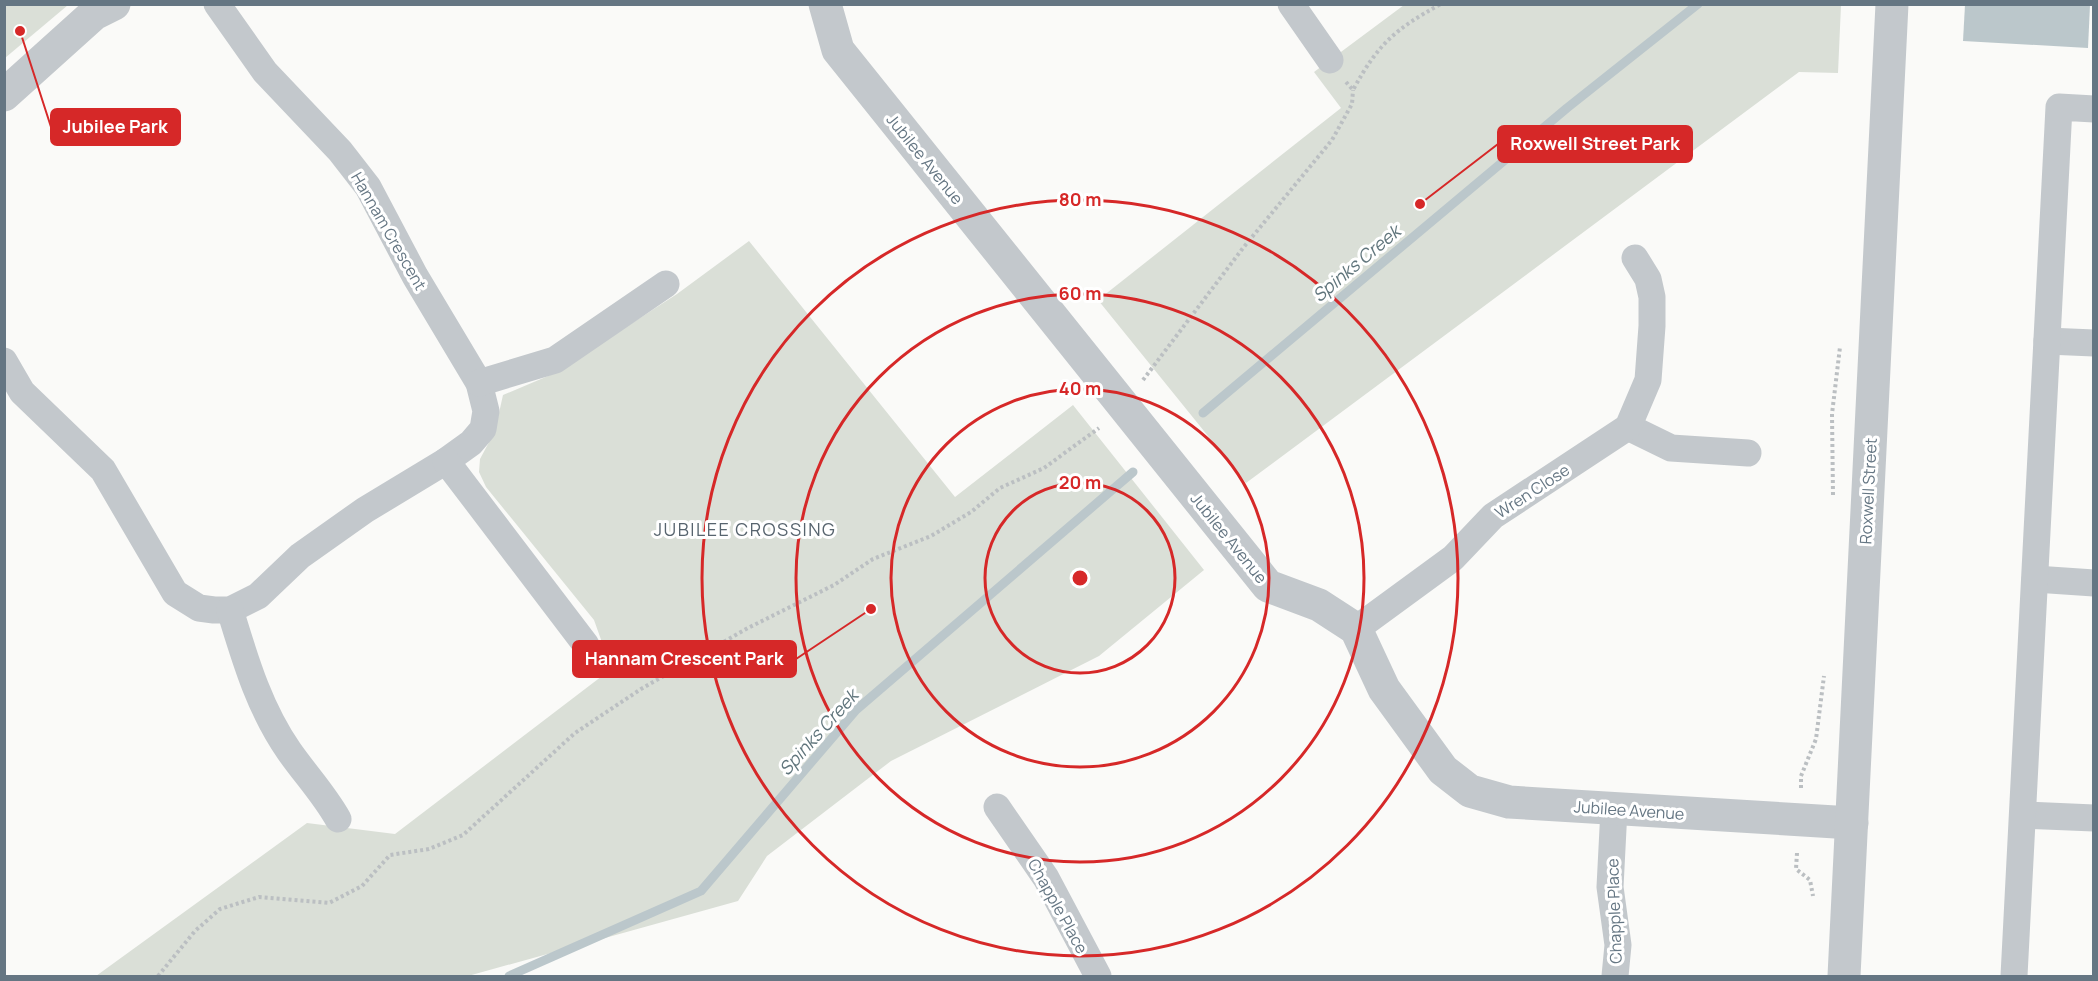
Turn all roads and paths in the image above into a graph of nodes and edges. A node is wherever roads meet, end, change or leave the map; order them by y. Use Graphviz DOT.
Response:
graph roads {
  1 [pos="114,4"];
  2 [pos="217,4"];
  3 [pos="825,4"];
  4 [pos="1291,4"];
  5 [pos="1442,4"];
  6 [pos="1892,4"];
  7 [pos="1330,60"];
  8 [pos="1353,90"];
  9 [pos="4,94"];
  10 [pos="2094,109"];
  11 [pos="1635,258"];
  12 [pos="666,284"];
  13 [pos="1841,336"];
  14 [pos="2047,341"];
  15 [pos="2094,343"];
  16 [pos="4,361"];
  17 [pos="479,383"];
  18 [pos="1123,406"];
  19 [pos="1628,427"];
  20 [pos="1748,453"];
  21 [pos="446,461"];
  22 [pos="1833,504"];
  23 [pos="2035,579"];
  24 [pos="2094,583"];
  25 [pos="230,610"];
  26 [pos="1356,629"];
  27 [pos="586,645"];
  28 [pos="1824,668"];
  29 [pos="997,807"];
  30 [pos="1614,809"];
  31 [pos="2023,815"];
  32 [pos="338,819"];
  33 [pos="2094,819"];
  34 [pos="1799,820"];
  35 [pos="1851,823"];
  36 [pos="1814,898"];
  37 [pos="158,976"];
  38 [pos="1098,976"];
  39 [pos="1615,976"];
  40 [pos="1844,976"];
  41 [pos="2014,976"];
  1 -- 9 [label="street"];
  2 -- 17 [label="street, Hannam Crescent"];
  3 -- 18 [label="street, Jubilee Avenue"];
  4 -- 7 [label="street"];
  5 -- 8 [label="path"];
  6 -- 35 [label="street, Roxwell Street"];
  7 -- 8 [label="path"];
  8 -- 18 [label="path"];
  10 -- 14 [label="street"];
  11 -- 19 [label="street"];
  12 -- 17 [label="street"];
  13 -- 22 [label="path"];
  14 -- 15 [label="street"];
  14 -- 23 [label="street"];
  16 -- 25 [label="street"];
  17 -- 21 [label="street, Hannam Crescent"];
  18 -- 26 [label="street, Jubilee Avenue"];
  18 -- 37 [label="path"];
  19 -- 20 [label="street"];
  19 -- 26 [label="street, Wren Close"];
  21 -- 25 [label="street, Hannam Crescent"];
  21 -- 27 [label="street"];
  23 -- 24 [label="street"];
  23 -- 31 [label="street"];
  25 -- 32 [label="street"];
  26 -- 30 [label="street, Jubilee Avenue"];
  28 -- 34 [label="path"];
  29 -- 38 [label="street, Chapple Place"];
  30 -- 34 [label="street, Jubilee Avenue"];
  30 -- 39 [label="street, Chapple Place"];
  31 -- 33 [label="street"];
  31 -- 41 [label="street"];
  34 -- 35 [label="street, Jubilee Avenue"];
  34 -- 36 [label="path"];
  35 -- 40 [label="street, Roxwell Street"];
}
